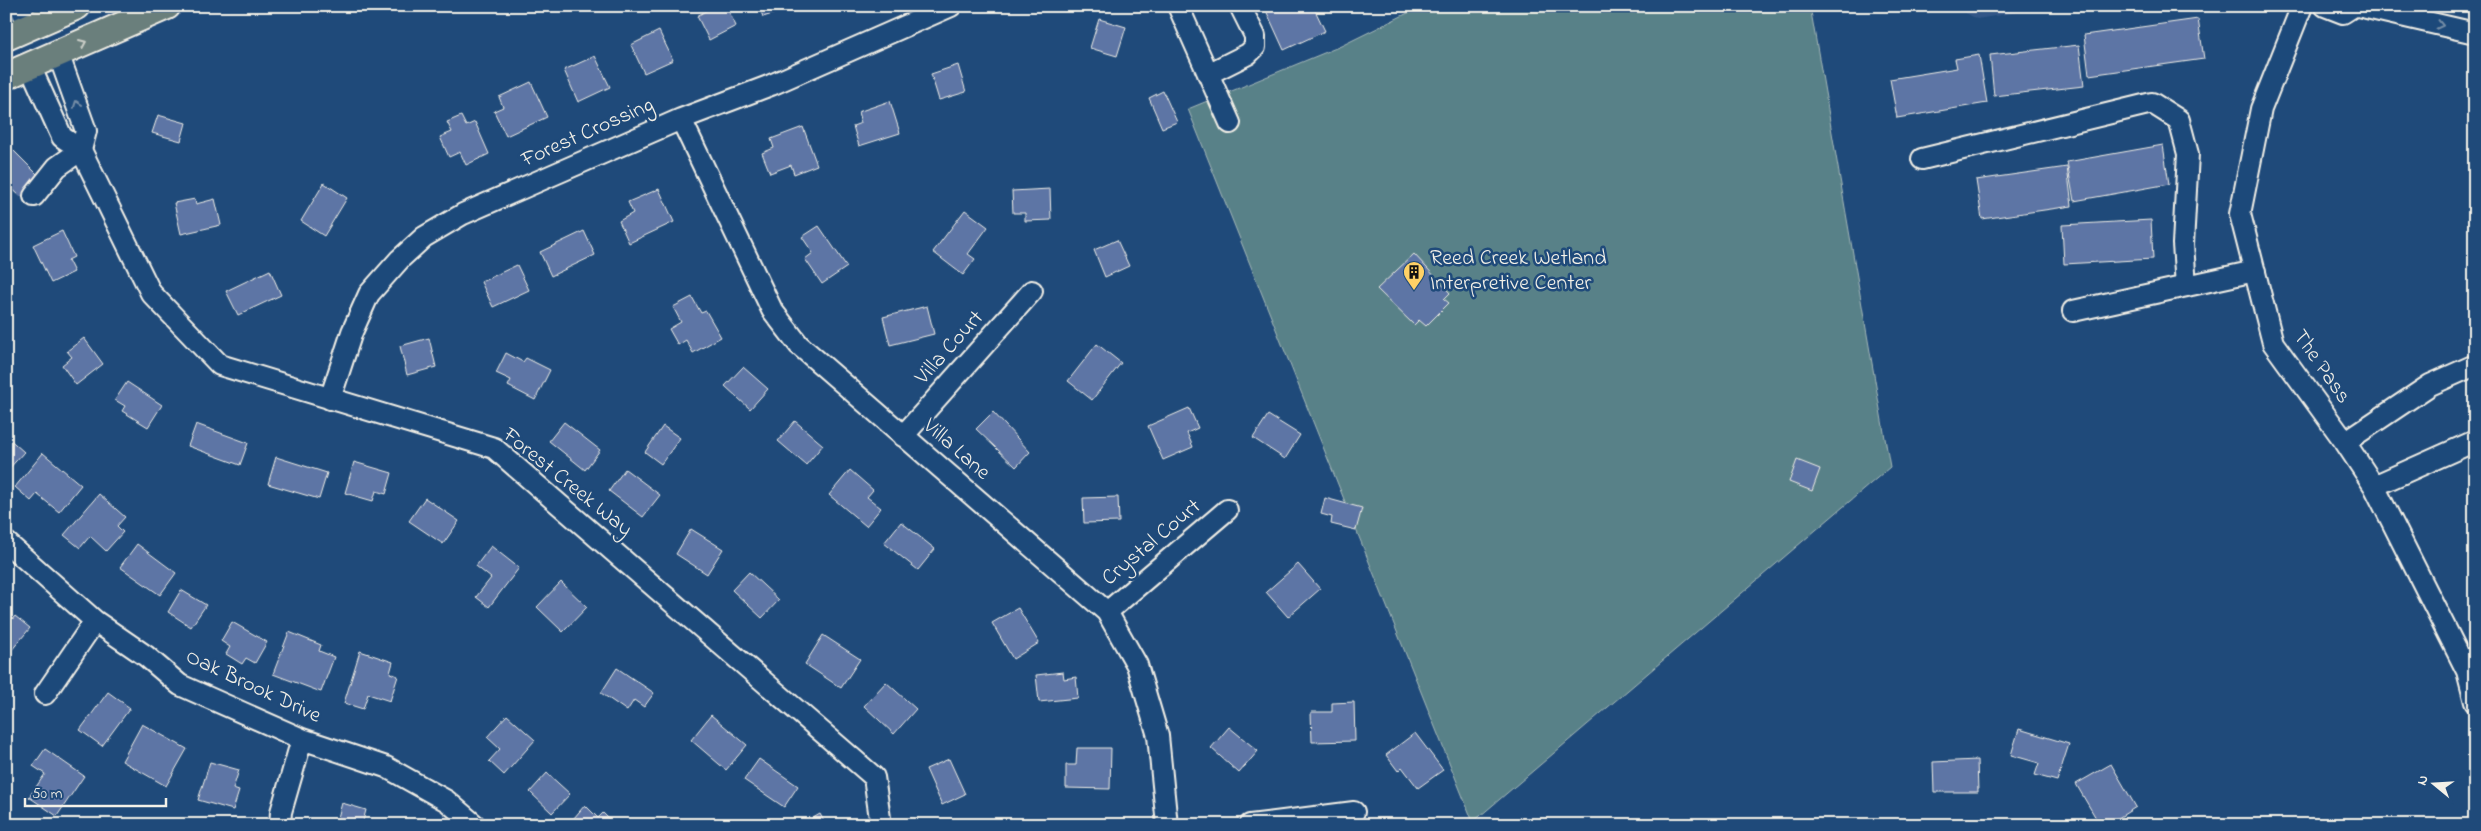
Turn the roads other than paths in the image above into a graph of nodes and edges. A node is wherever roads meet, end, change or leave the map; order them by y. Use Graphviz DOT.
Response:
graph roads {
  1 [pos="77,6"];
  2 [pos="167,6"];
  3 [pos="951,6"];
  4 [pos="1178,6"];
  5 [pos="1240,6"];
  6 [pos="2302,6"];
  7 [pos="2325,6"];
  8 [pos="2367,7"];
  9 [pos="19,23"];
  10 [pos="2475,33"];
  11 [pos="58,53"];
  12 [pos="30,66"];
  13 [pos="1208,74"];
  14 [pos="6,76"];
  15 [pos="681,119"];
  16 [pos="1230,123"];
  17 [pos="81,150"];
  18 [pos="1922,158"];
  19 [pos="34,196"];
  20 [pos="2255,271"];
  21 [pos="2186,286"];
  22 [pos="1032,291"];
  23 [pos="2072,311"];
  24 [pos="2475,365"];
  25 [pos="330,399"];
  26 [pos="903,436"];
  27 [pos="2475,441"];
  28 [pos="2346,442"];
  29 [pos="2374,486"];
  30 [pos="1227,510"];
  31 [pos="6,542"];
  32 [pos="1107,612"];
  33 [pos="95,621"];
  34 [pos="45,694"];
  35 [pos="2475,702"];
  36 [pos="302,738"];
  37 [pos="1354,812"];
  38 [pos="280,825"];
  39 [pos="474,825"];
  40 [pos="881,825"];
  41 [pos="1167,825"];
  42 [pos="1250,825"];
  1 -- 9 [label="main road"];
  11 -- 2 [label="main road, one-way"];
  3 -- 15 [label="street, Forest Crossing"];
  4 -- 13 [label="street"];
  5 -- 13 [label="street"];
  6 -- 20 [label="street, The Pass"];
  7 -- 8 [label="street"];
  8 -- 10 [label="street, one-way"];
  11 -- 12 [label="main road"];
  17 -- 11 [label="street, one-way"];
  12 -- 14 [label="main road"];
  12 -- 17 [label="street, Forest Creek Way"];
  13 -- 16 [label="street"];
  15 -- 25 [label="street, Forest Crossing"];
  15 -- 26 [label="street, Villa Lane"];
  17 -- 19 [label="street"];
  17 -- 25 [label="street, Forest Creek Way"];
  18 -- 21 [label="street"];
  20 -- 21 [label="street"];
  20 -- 28 [label="street, The Pass"];
  21 -- 23 [label="street"];
  22 -- 26 [label="street, Villa Court"];
  24 -- 28 [label="street"];
  25 -- 40 [label="street, Forest Creek Way"];
  26 -- 32 [label="street, Villa Lane"];
  27 -- 29 [label="street"];
  28 -- 29 [label="street, The Pass"];
  29 -- 35 [label="street, The Pass"];
  30 -- 32 [label="street, Crystal Court"];
  31 -- 33 [label="street, Oak Brook Drive"];
  32 -- 41 [label="street, Villa Lane"];
  33 -- 34 [label="street"];
  33 -- 36 [label="street, Oak Brook Drive"];
  36 -- 38 [label="street"];
  36 -- 39 [label="street, Oak Brook Drive"];
  37 -- 42 [label="street"];
}
